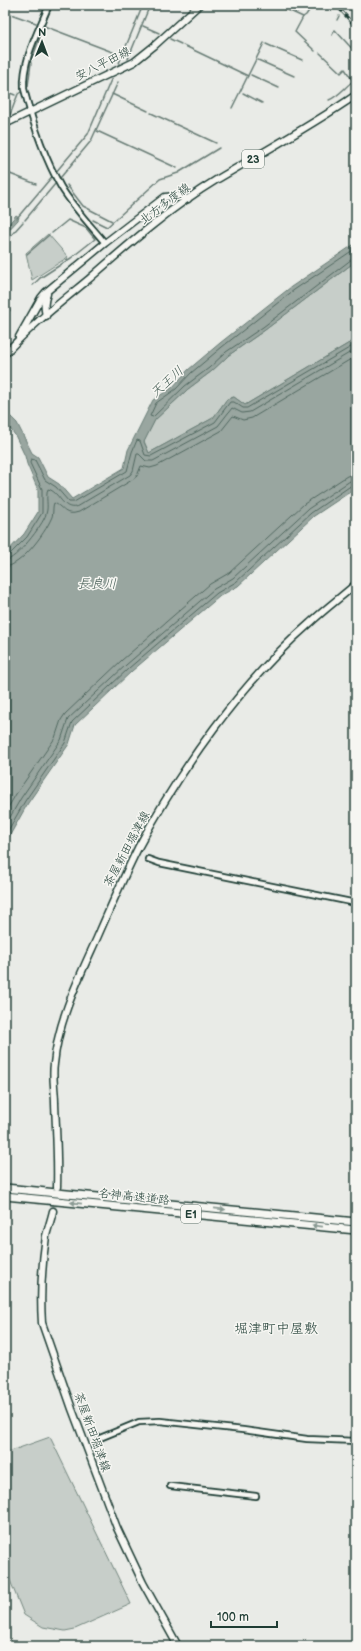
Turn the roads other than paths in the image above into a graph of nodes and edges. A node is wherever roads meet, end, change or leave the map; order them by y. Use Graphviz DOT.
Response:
graph roads {
  1 [pos="49,5"];
  2 [pos="200,5"];
  3 [pos="356,95"];
  4 [pos="31,112"];
  5 [pos="5,124"];
  6 [pos="188,199"];
  7 [pos="105,243"];
  8 [pos="53,286"];
  9 [pos="46,316"];
  10 [pos="6,353"];
  11 [pos="356,584"];
  12 [pos="148,859"];
  13 [pos="356,903"];
  14 [pos="57,1187"];
  15 [pos="5,1188"];
  16 [pos="5,1196"];
  17 [pos="53,1211"];
  18 [pos="356,1222"];
  19 [pos="356,1230"];
  20 [pos="100,1438"];
  21 [pos="356,1441"];
  22 [pos="170,1486"];
  23 [pos="256,1496"];
  24 [pos="178,1646"];
  1 -- 4 [label="street"];
  2 -- 4 [label="main road, 安八平田線"];
  3 -- 6 [label="main road, 北方多度線 / 23"];
  4 -- 5 [label="main road, 安八平田線"];
  4 -- 7 [label="street"];
  6 -- 7 [label="main road"];
  6 -- 9 [label="main road, 北方多度線 / 23"];
  7 -- 8 [label="main road"];
  8 -- 9 [label="main road"];
  8 -- 10 [label="main road"];
  9 -- 10 [label="main road, 北方多度線 / 23"];
  11 -- 14 [label="main road, 茶屋新田堀津線"];
  12 -- 13 [label="street"];
  15 -- 18 [label="highway, 名神高速道路 / E1, one-way"];
  19 -- 16 [label="highway, 名神高速道路 / E1, one-way"];
  17 -- 24 [label="main road, 茶屋新田堀津線"];
  20 -- 21 [label="street"];
  22 -- 23 [label="street"];
}
